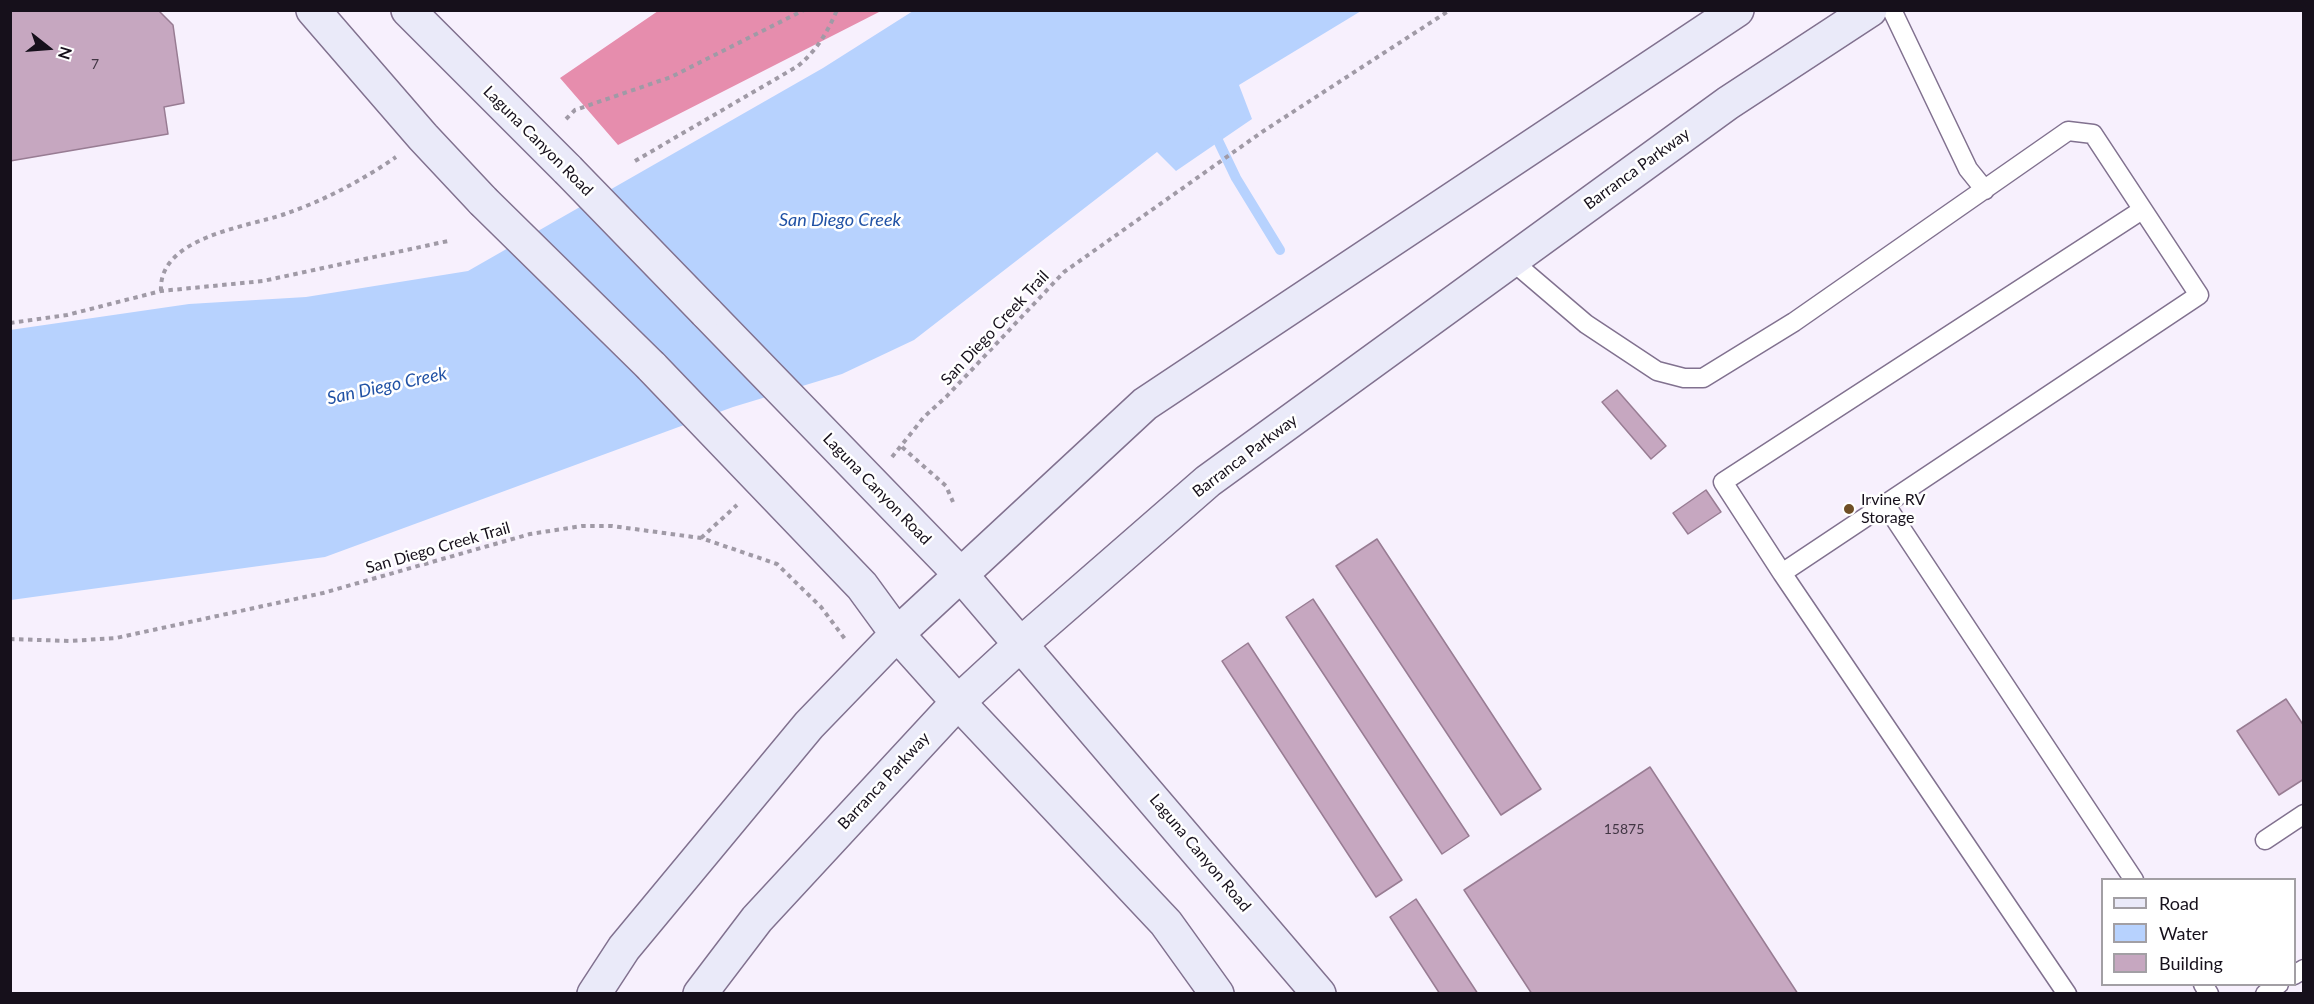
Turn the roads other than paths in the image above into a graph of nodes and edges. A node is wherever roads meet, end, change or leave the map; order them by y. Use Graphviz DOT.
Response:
graph roads {
  1 [pos="313,10"];
  2 [pos="408,10"];
  3 [pos="1737,10"];
  4 [pos="1870,10"];
  5 [pos="1892,10"];
  6 [pos="1984,190"];
  7 [pos="2142,210"];
  8 [pos="1511,260"];
  9 [pos="1885,504"];
  10 [pos="1782,573"];
  11 [pos="962,576"];
  12 [pos="897,634"];
  13 [pos="1022,643"];
  14 [pos="958,702"];
  15 [pos="2304,814"];
  16 [pos="2265,840"];
  17 [pos="2133,878"];
  18 [pos="594,993"];
  19 [pos="700,993"];
  20 [pos="1217,993"];
  21 [pos="1319,993"];
  22 [pos="2067,993"];
  1 -- 12 [label="main road, bridge"];
  2 -- 11 [label="main road, Laguna Canyon Road, bridge"];
  3 -- 11 [label="main road"];
  4 -- 8 [label="main road, Barranca Parkway"];
  5 -- 6 [label="lane"];
  6 -- 7 [label="lane"];
  6 -- 8 [label="lane"];
  7 -- 9 [label="lane"];
  7 -- 10 [label="lane"];
  8 -- 13 [label="main road, Barranca Parkway"];
  9 -- 10 [label="lane"];
  9 -- 17 [label="lane"];
  10 -- 22 [label="lane"];
  11 -- 12 [label="main road"];
  11 -- 13 [label="main road, Laguna Canyon Road"];
  12 -- 14 [label="main road"];
  12 -- 18 [label="main road"];
  13 -- 14 [label="main road, Barranca Parkway"];
  13 -- 21 [label="main road, Laguna Canyon Road"];
  14 -- 19 [label="main road, Barranca Parkway"];
  14 -- 20 [label="main road"];
  15 -- 16 [label="lane"];
}
